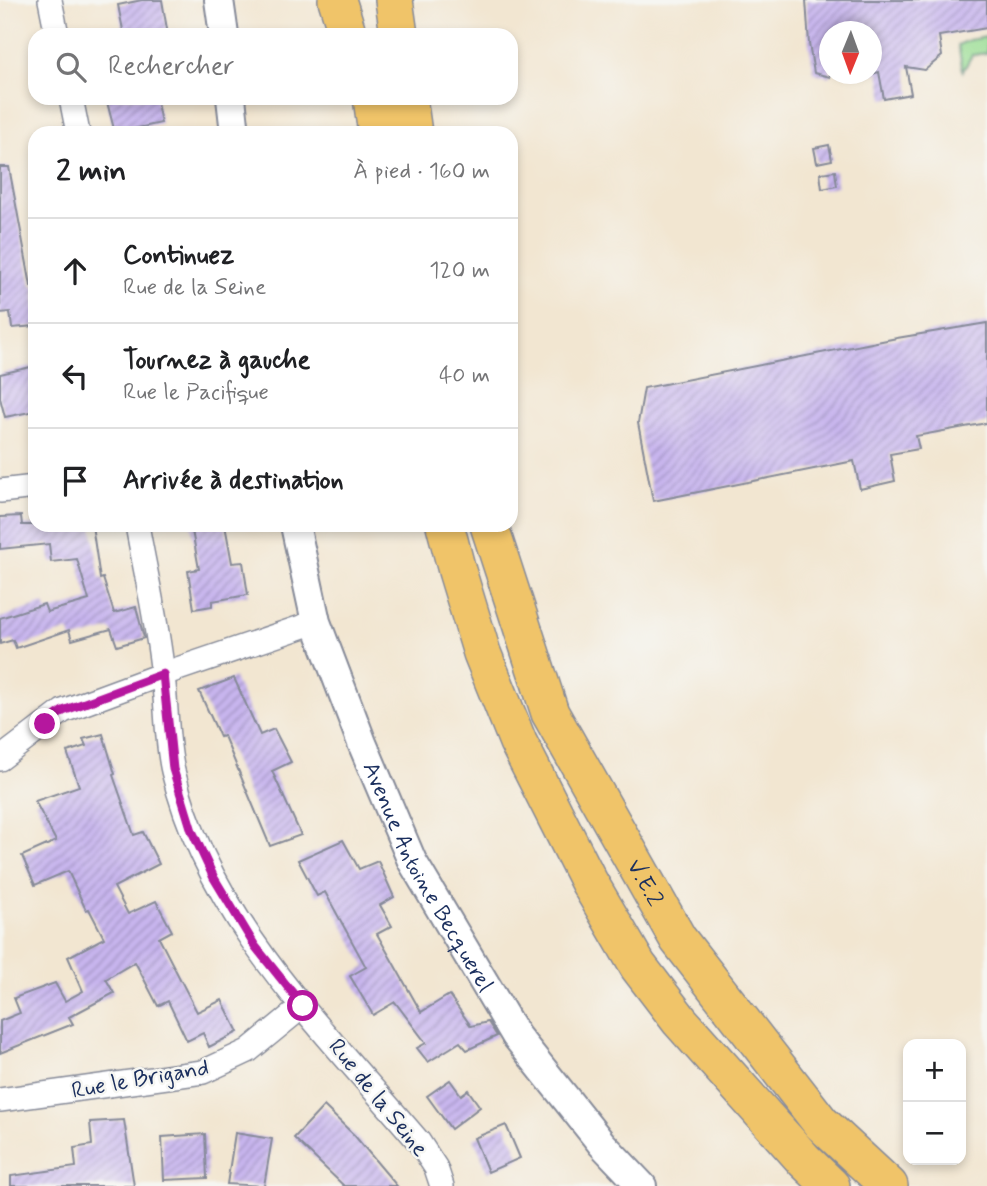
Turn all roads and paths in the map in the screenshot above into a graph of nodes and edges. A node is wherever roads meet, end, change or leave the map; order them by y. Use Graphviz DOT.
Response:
graph roads {
  1 [pos="50,0"];
  2 [pos="219,0"];
  3 [pos="337,0"];
  4 [pos="357,0"];
  5 [pos="394,0"];
  6 [pos="420,0"];
  7 [pos="56,28"];
  8 [pos="223,28"];
  9 [pos="346,28"];
  10 [pos="361,28"];
  11 [pos="398,28"];
  12 [pos="418,28"];
  13 [pos="72,105"];
  14 [pos="232,105"];
  15 [pos="409,105"];
  16 [pos="415,105"];
  17 [pos="77,126"];
  18 [pos="234,126"];
  19 [pos="412,126"];
  20 [pos="413,126"];
  21 [pos="28,488"];
  22 [pos="0,491"];
  23 [pos="138,532"];
  24 [pos="297,532"];
  25 [pos="447,532"];
  26 [pos="491,532"];
  27 [pos="316,622"];
  28 [pos="163,674"];
  29 [pos="0,759"];
  30 [pos="303,1006"];
  31 [pos="0,1100"];
  32 [pos="442,1186"];
  33 [pos="642,1186"];
  34 [pos="831,1186"];
  35 [pos="889,1186"];
  1 -- 7 [label="street"];
  2 -- 8 [label="street"];
  3 -- 9 [label="highway"];
  4 -- 10 [label="highway"];
  5 -- 11 [label="highway"];
  6 -- 12 [label="highway"];
  13 -- 17 [label="street"];
  14 -- 18 [label="street"];
  15 -- 19 [label="highway"];
  16 -- 20 [label="highway"];
  21 -- 22 [label="street"];
  23 -- 28 [label="street, Rue de la Seine"];
  24 -- 27 [label="street, Avenue Antoine Becquerel"];
  25 -- 34 [label="highway"];
  26 -- 35 [label="highway, V.E.2"];
  27 -- 28 [label="street"];
  27 -- 33 [label="street, Avenue Antoine Becquerel"];
  28 -- 29 [label="street"];
  28 -- 30 [label="street, Rue de la Seine"];
  30 -- 31 [label="street, Rue le Brigand"];
  30 -- 32 [label="street, Rue de la Seine"];
}
